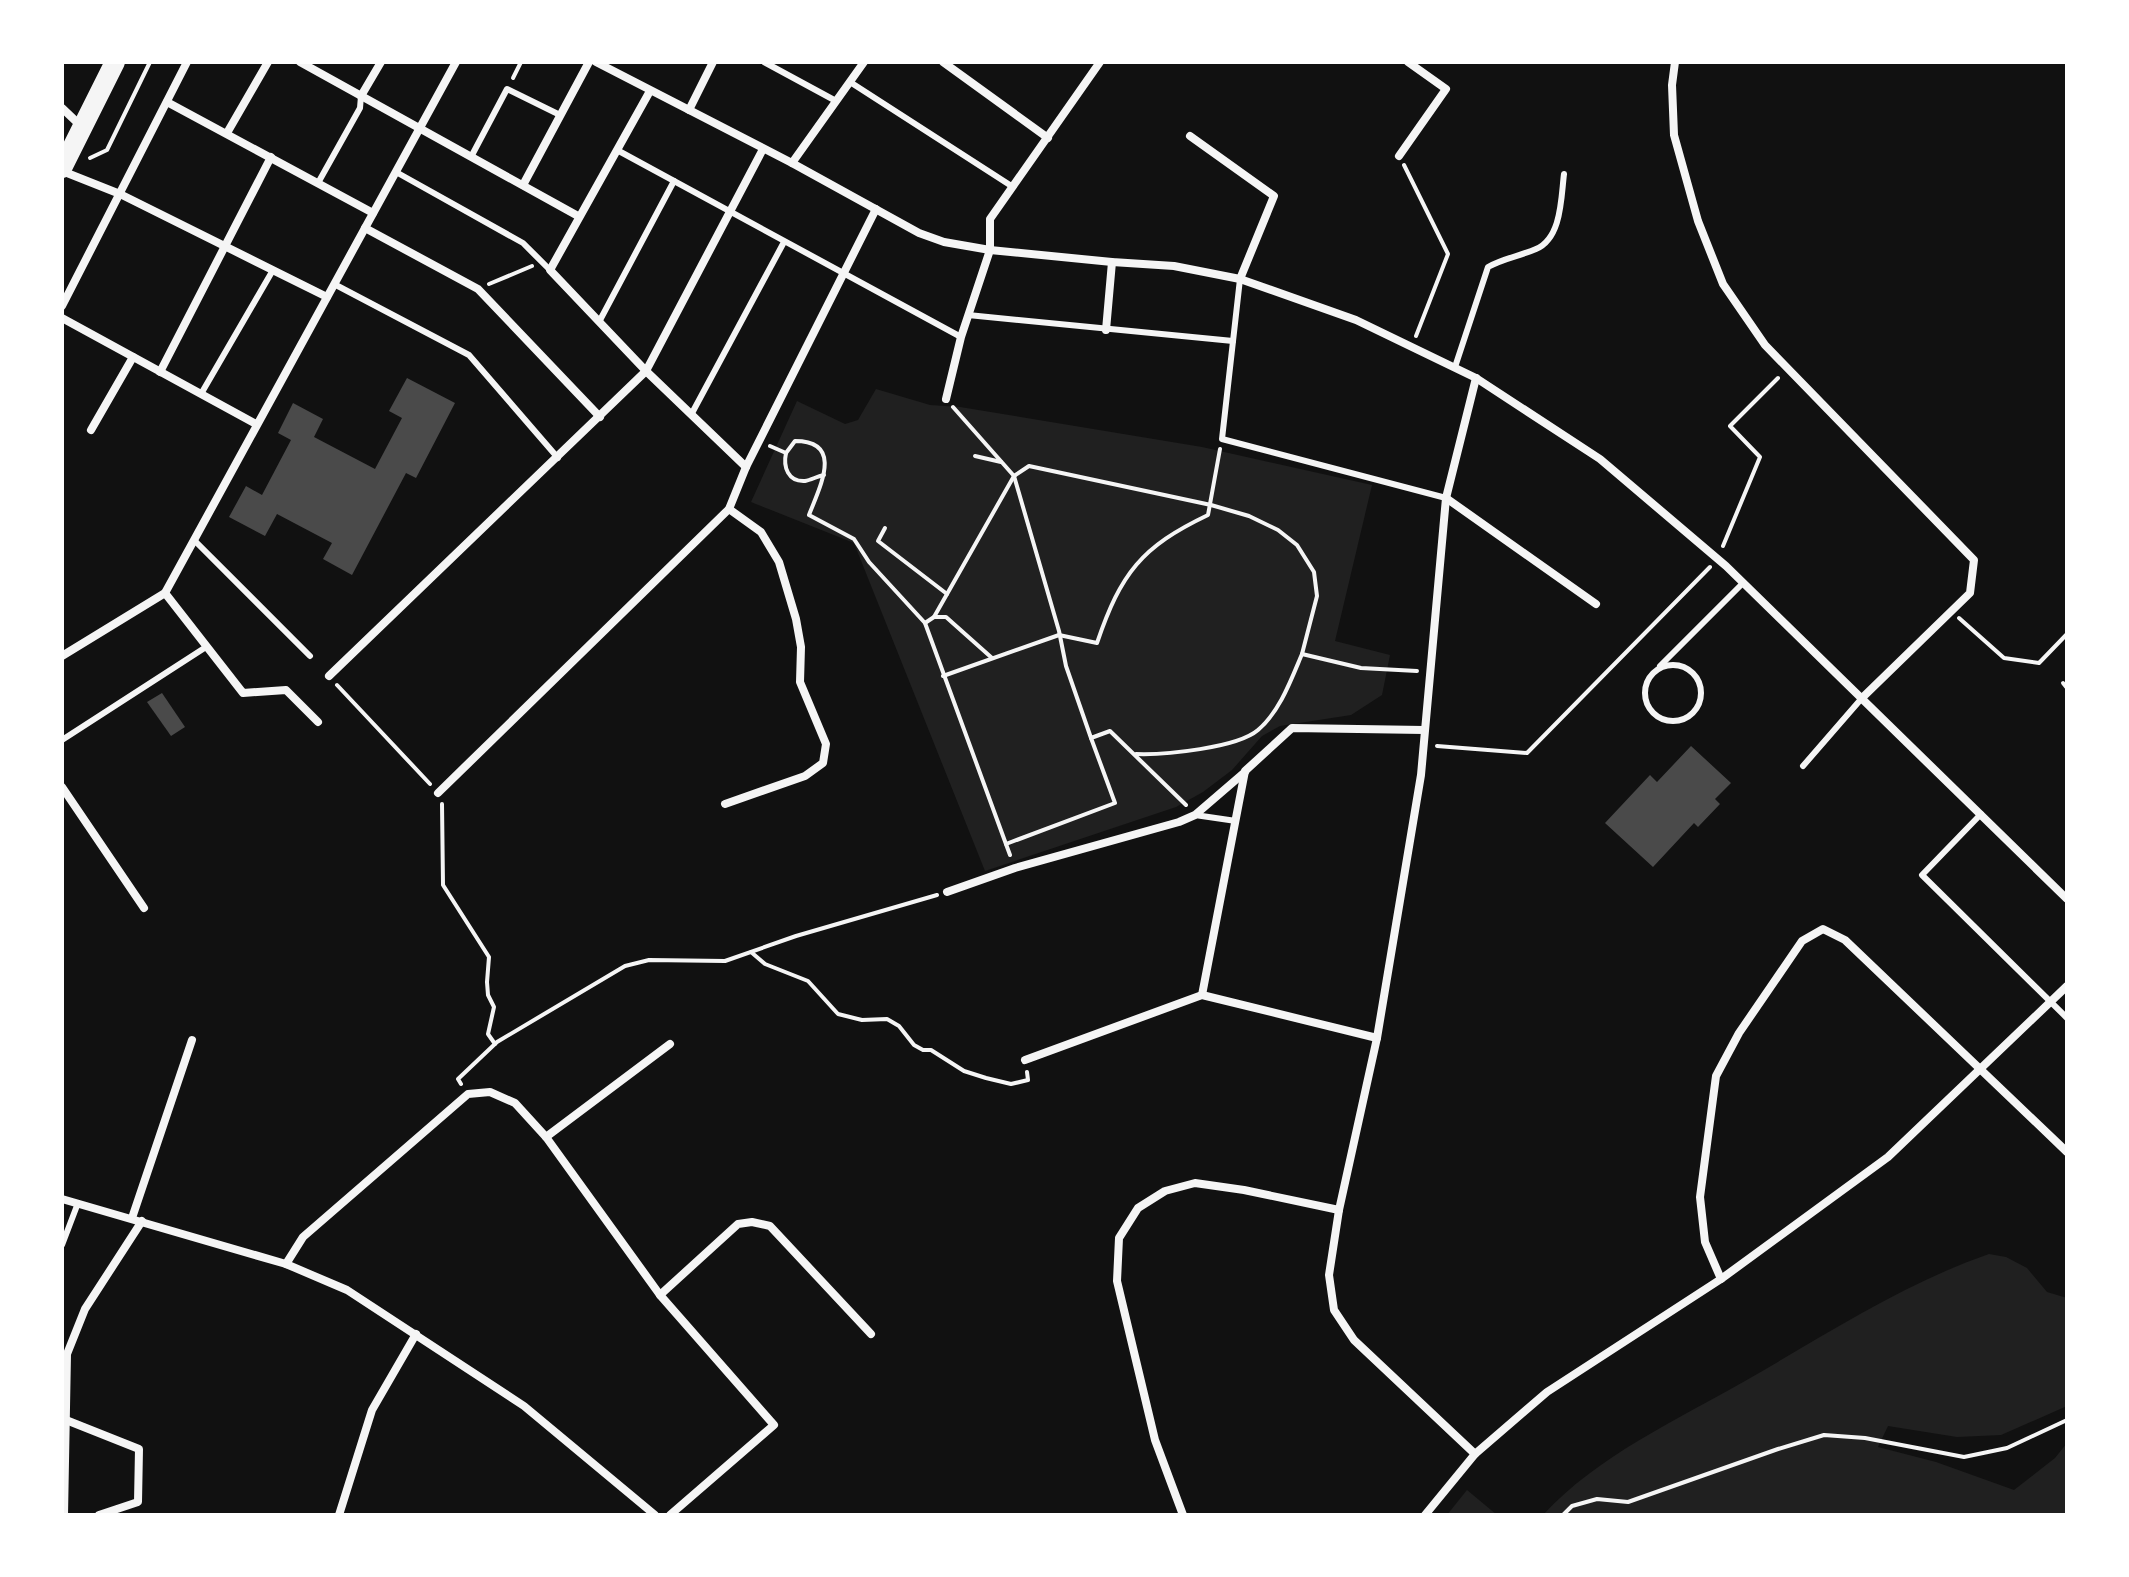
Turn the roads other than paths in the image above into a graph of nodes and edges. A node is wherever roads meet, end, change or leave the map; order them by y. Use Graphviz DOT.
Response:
graph roads {
  1 [pos="115,62"];
  2 [pos="187,62"];
  3 [pos="268,62"];
  4 [pos="300,62"];
  5 [pos="381,62"];
  6 [pos="456,62"];
  7 [pos="589,62"];
  8 [pos="596,62"];
  9 [pos="713,62"];
  10 [pos="764,62"];
  11 [pos="864,62"];
  12 [pos="943,62"];
  13 [pos="1100,62"];
  14 [pos="1408,62"];
  15 [pos="1675,62"];
  16 [pos="773,64"];
  17 [pos="850,82"];
  18 [pos="650,91"];
  19 [pos="361,96"];
  20 [pos="836,101"];
  21 [pos="167,102"];
  22 [pos="62,108"];
  23 [pos="689,110"];
  24 [pos="560,115"];
  25 [pos="83,128"];
  26 [pos="420,128"];
  27 [pos="227,133"];
  28 [pos="1190,136"];
  29 [pos="1048,138"];
  30 [pos="763,149"];
  31 [pos="617,150"];
  32 [pos="1399,156"];
  33 [pos="271,157"];
  34 [pos="471,157"];
  35 [pos="792,163"];
  36 [pos="62,170"];
  37 [pos="396,172"];
  38 [pos="1564,174"];
  39 [pos="674,181"];
  40 [pos="318,183"];
  41 [pos="523,185"];
  42 [pos="1013,187"];
  43 [pos="120,194"];
  44 [pos="876,209"];
  45 [pos="730,212"];
  46 [pos="373,213"];
  47 [pos="578,216"];
  48 [pos="365,228"];
  49 [pos="784,242"];
  50 [pos="226,246"];
  51 [pos="990,250"];
  52 [pos="1112,262"];
  53 [pos="273,270"];
  54 [pos="550,270"];
  55 [pos="843,274"];
  56 [pos="1240,279"];
  57 [pos="334,284"];
  58 [pos="327,297"];
  59 [pos="62,306"];
  60 [pos="968,315"];
  61 [pos="62,318"];
  62 [pos="599,322"];
  63 [pos="1106,330"];
  64 [pos="961,337"];
  65 [pos="1233,341"];
  66 [pos="133,357"];
  67 [pos="1455,367"];
  68 [pos="646,371"];
  69 [pos="160,372"];
  70 [pos="1476,378"];
  71 [pos="201,394"];
  72 [pos="946,399"];
  73 [pos="691,415"];
  74 [pos="600,417"];
  75 [pos="256,424"];
  76 [pos="91,430"];
  77 [pos="558,458"];
  78 [pos="746,467"];
  79 [pos="1446,498"];
  80 [pos="729,509"];
  81 [pos="194,540"];
  82 [pos="1743,583"];
  83 [pos="165,593"];
  84 [pos="1596,604"];
  85 [pos="206,647"];
  86 [pos="62,656"];
  87 [pos="310,656"];
  88 [pos="1657,669"];
  89 [pos="329,676"];
  90 [pos="1862,698"];
  91 [pos="318,722"];
  92 [pos="1424,730"];
  93 [pos="62,740"];
  94 [pos="1803,766"];
  95 [pos="1245,771"];
  96 [pos="62,787"];
  97 [pos="438,793"];
  98 [pos="725,804"];
  99 [pos="1981,814"];
  100 [pos="1195,815"];
  101 [pos="1236,821"];
  102 [pos="947,892"];
  103 [pos="2067,899"];
  104 [pos="144,908"];
  105 [pos="2067,986"];
  106 [pos="1202,995"];
  107 [pos="2050,1002"];
  108 [pos="2067,1018"];
  109 [pos="1377,1038"];
  110 [pos="192,1040"];
  111 [pos="670,1044"];
  112 [pos="1025,1060"];
  113 [pos="1981,1071"];
  114 [pos="546,1137"];
  115 [pos="2067,1152"];
  116 [pos="62,1199"];
  117 [pos="78,1203"];
  118 [pos="1339,1210"];
  119 [pos="132,1218"];
  120 [pos="142,1221"];
  121 [pos="62,1245"];
  122 [pos="286,1264"];
  123 [pos="1721,1279"];
  124 [pos="660,1295"];
  125 [pos="416,1334"];
  126 [pos="871,1334"];
  127 [pos="66,1420"];
  128 [pos="1475,1454"];
  129 [pos="64,1515"];
  130 [pos="99,1515"];
  131 [pos="339,1515"];
  132 [pos="655,1515"];
  133 [pos="670,1515"];
  134 [pos="1183,1515"];
  135 [pos="1425,1515"];
  1 -- 25 [label="highway"];
  2 -- 21 [label="street"];
  3 -- 27 [label="street"];
  4 -- 19 [label="street"];
  5 -- 19 [label="street"];
  6 -- 26 [label="street"];
  7 -- 24 [label="street"];
  8 -- 18 [label="street"];
  9 -- 23 [label="street"];
  10 -- 16 [label="lane"];
  11 -- 17 [label="street"];
  12 -- 29 [label="street"];
  13 -- 29 [label="street"];
  14 -- 32 [label="street"];
  15 -- 90 [label="street"];
  16 -- 20 [label="lane"];
  17 -- 20 [label="street"];
  17 -- 42 [label="lane"];
  18 -- 23 [label="street"];
  18 -- 31 [label="street"];
  19 -- 26 [label="street"];
  19 -- 40 [label="lane"];
  20 -- 35 [label="street"];
  21 -- 27 [label="street"];
  21 -- 43 [label="street"];
  22 -- 25 [label="street"];
  23 -- 30 [label="street"];
  24 -- 34 [label="lane"];
  24 -- 41 [label="street"];
  25 -- 36 [label="highway"];
  26 -- 34 [label="street"];
  26 -- 37 [label="street"];
  27 -- 33 [label="street"];
  28 -- 56 [label="street"];
  29 -- 42 [label="street"];
  30 -- 35 [label="street"];
  30 -- 45 [label="street"];
  31 -- 39 [label="lane"];
  31 -- 47 [label="street"];
  33 -- 40 [label="street"];
  33 -- 50 [label="street"];
  34 -- 41 [label="street"];
  35 -- 44 [label="street"];
  36 -- 43 [label="street"];
  37 -- 46 [label="street"];
  37 -- 54 [label="lane"];
  38 -- 67 [label="lane"];
  39 -- 45 [label="lane"];
  39 -- 62 [label="lane"];
  40 -- 46 [label="street"];
  41 -- 47 [label="street"];
  42 -- 51 [label="street"];
  43 -- 50 [label="street"];
  43 -- 59 [label="street"];
  44 -- 51 [label="street"];
  44 -- 55 [label="street"];
  45 -- 49 [label="lane"];
  45 -- 68 [label="street"];
  46 -- 48 [label="street"];
  47 -- 54 [label="street"];
  48 -- 57 [label="street"];
  48 -- 74 [label="street"];
  49 -- 55 [label="lane"];
  49 -- 73 [label="lane"];
  50 -- 53 [label="street"];
  50 -- 69 [label="street"];
  51 -- 52 [label="street"];
  51 -- 60 [label="street"];
  52 -- 56 [label="street"];
  52 -- 63 [label="street"];
  53 -- 58 [label="street"];
  53 -- 71 [label="lane"];
  54 -- 62 [label="street"];
  55 -- 64 [label="lane"];
  55 -- 78 [label="street"];
  56 -- 65 [label="lane"];
  56 -- 67 [label="street"];
  57 -- 58 [label="street"];
  57 -- 77 [label="lane"];
  58 -- 75 [label="street"];
  60 -- 63 [label="lane"];
  60 -- 64 [label="street"];
  61 -- 66 [label="street"];
  62 -- 68 [label="street"];
  63 -- 65 [label="lane"];
  64 -- 72 [label="street"];
  65 -- 79 [label="lane"];
  66 -- 69 [label="street"];
  66 -- 76 [label="street"];
  67 -- 70 [label="street"];
  68 -- 73 [label="street"];
  68 -- 74 [label="street"];
  69 -- 71 [label="street"];
  70 -- 79 [label="street"];
  70 -- 82 [label="street"];
  71 -- 75 [label="street"];
  73 -- 78 [label="street"];
  74 -- 77 [label="street"];
  75 -- 81 [label="street"];
  77 -- 89 [label="street"];
  78 -- 80 [label="street"];
  79 -- 84 [label="street"];
  79 -- 92 [label="street"];
  80 -- 97 [label="street"];
  80 -- 98 [label="street"];
  81 -- 83 [label="street"];
  81 -- 87 [label="lane"];
  82 -- 88 [label="lane"];
  82 -- 90 [label="street"];
  83 -- 85 [label="street"];
  83 -- 86 [label="street"];
  85 -- 91 [label="street"];
  85 -- 93 [label="lane"];
  88 -- 88 [label="lane"];
  90 -- 94 [label="lane"];
  90 -- 99 [label="street"];
  92 -- 95 [label="street"];
  92 -- 109 [label="street"];
  95 -- 100 [label="street"];
  95 -- 101 [label="street"];
  96 -- 104 [label="street"];
  99 -- 103 [label="street"];
  99 -- 107 [label="lane"];
  100 -- 101 [label="lane"];
  100 -- 102 [label="street"];
  101 -- 106 [label="street"];
  105 -- 107 [label="street"];
  106 -- 109 [label="street"];
  106 -- 112 [label="street"];
  107 -- 108 [label="lane"];
  107 -- 113 [label="street"];
  109 -- 118 [label="street"];
  110 -- 119 [label="street"];
  111 -- 114 [label="street"];
  113 -- 115 [label="street"];
  113 -- 123 [label="street"];
  113 -- 123 [label="street"];
  114 -- 122 [label="street"];
  114 -- 124 [label="street"];
  116 -- 117 [label="street"];
  117 -- 119 [label="street"];
  117 -- 121 [label="lane"];
  118 -- 128 [label="street"];
  118 -- 134 [label="street"];
  119 -- 120 [label="street"];
  120 -- 122 [label="street"];
  120 -- 127 [label="street"];
  122 -- 125 [label="street"];
  123 -- 128 [label="street"];
  124 -- 126 [label="street"];
  124 -- 133 [label="street"];
  125 -- 131 [label="street"];
  125 -- 132 [label="street"];
  127 -- 129 [label="street"];
  127 -- 130 [label="street"];
  128 -- 135 [label="street"];
}
